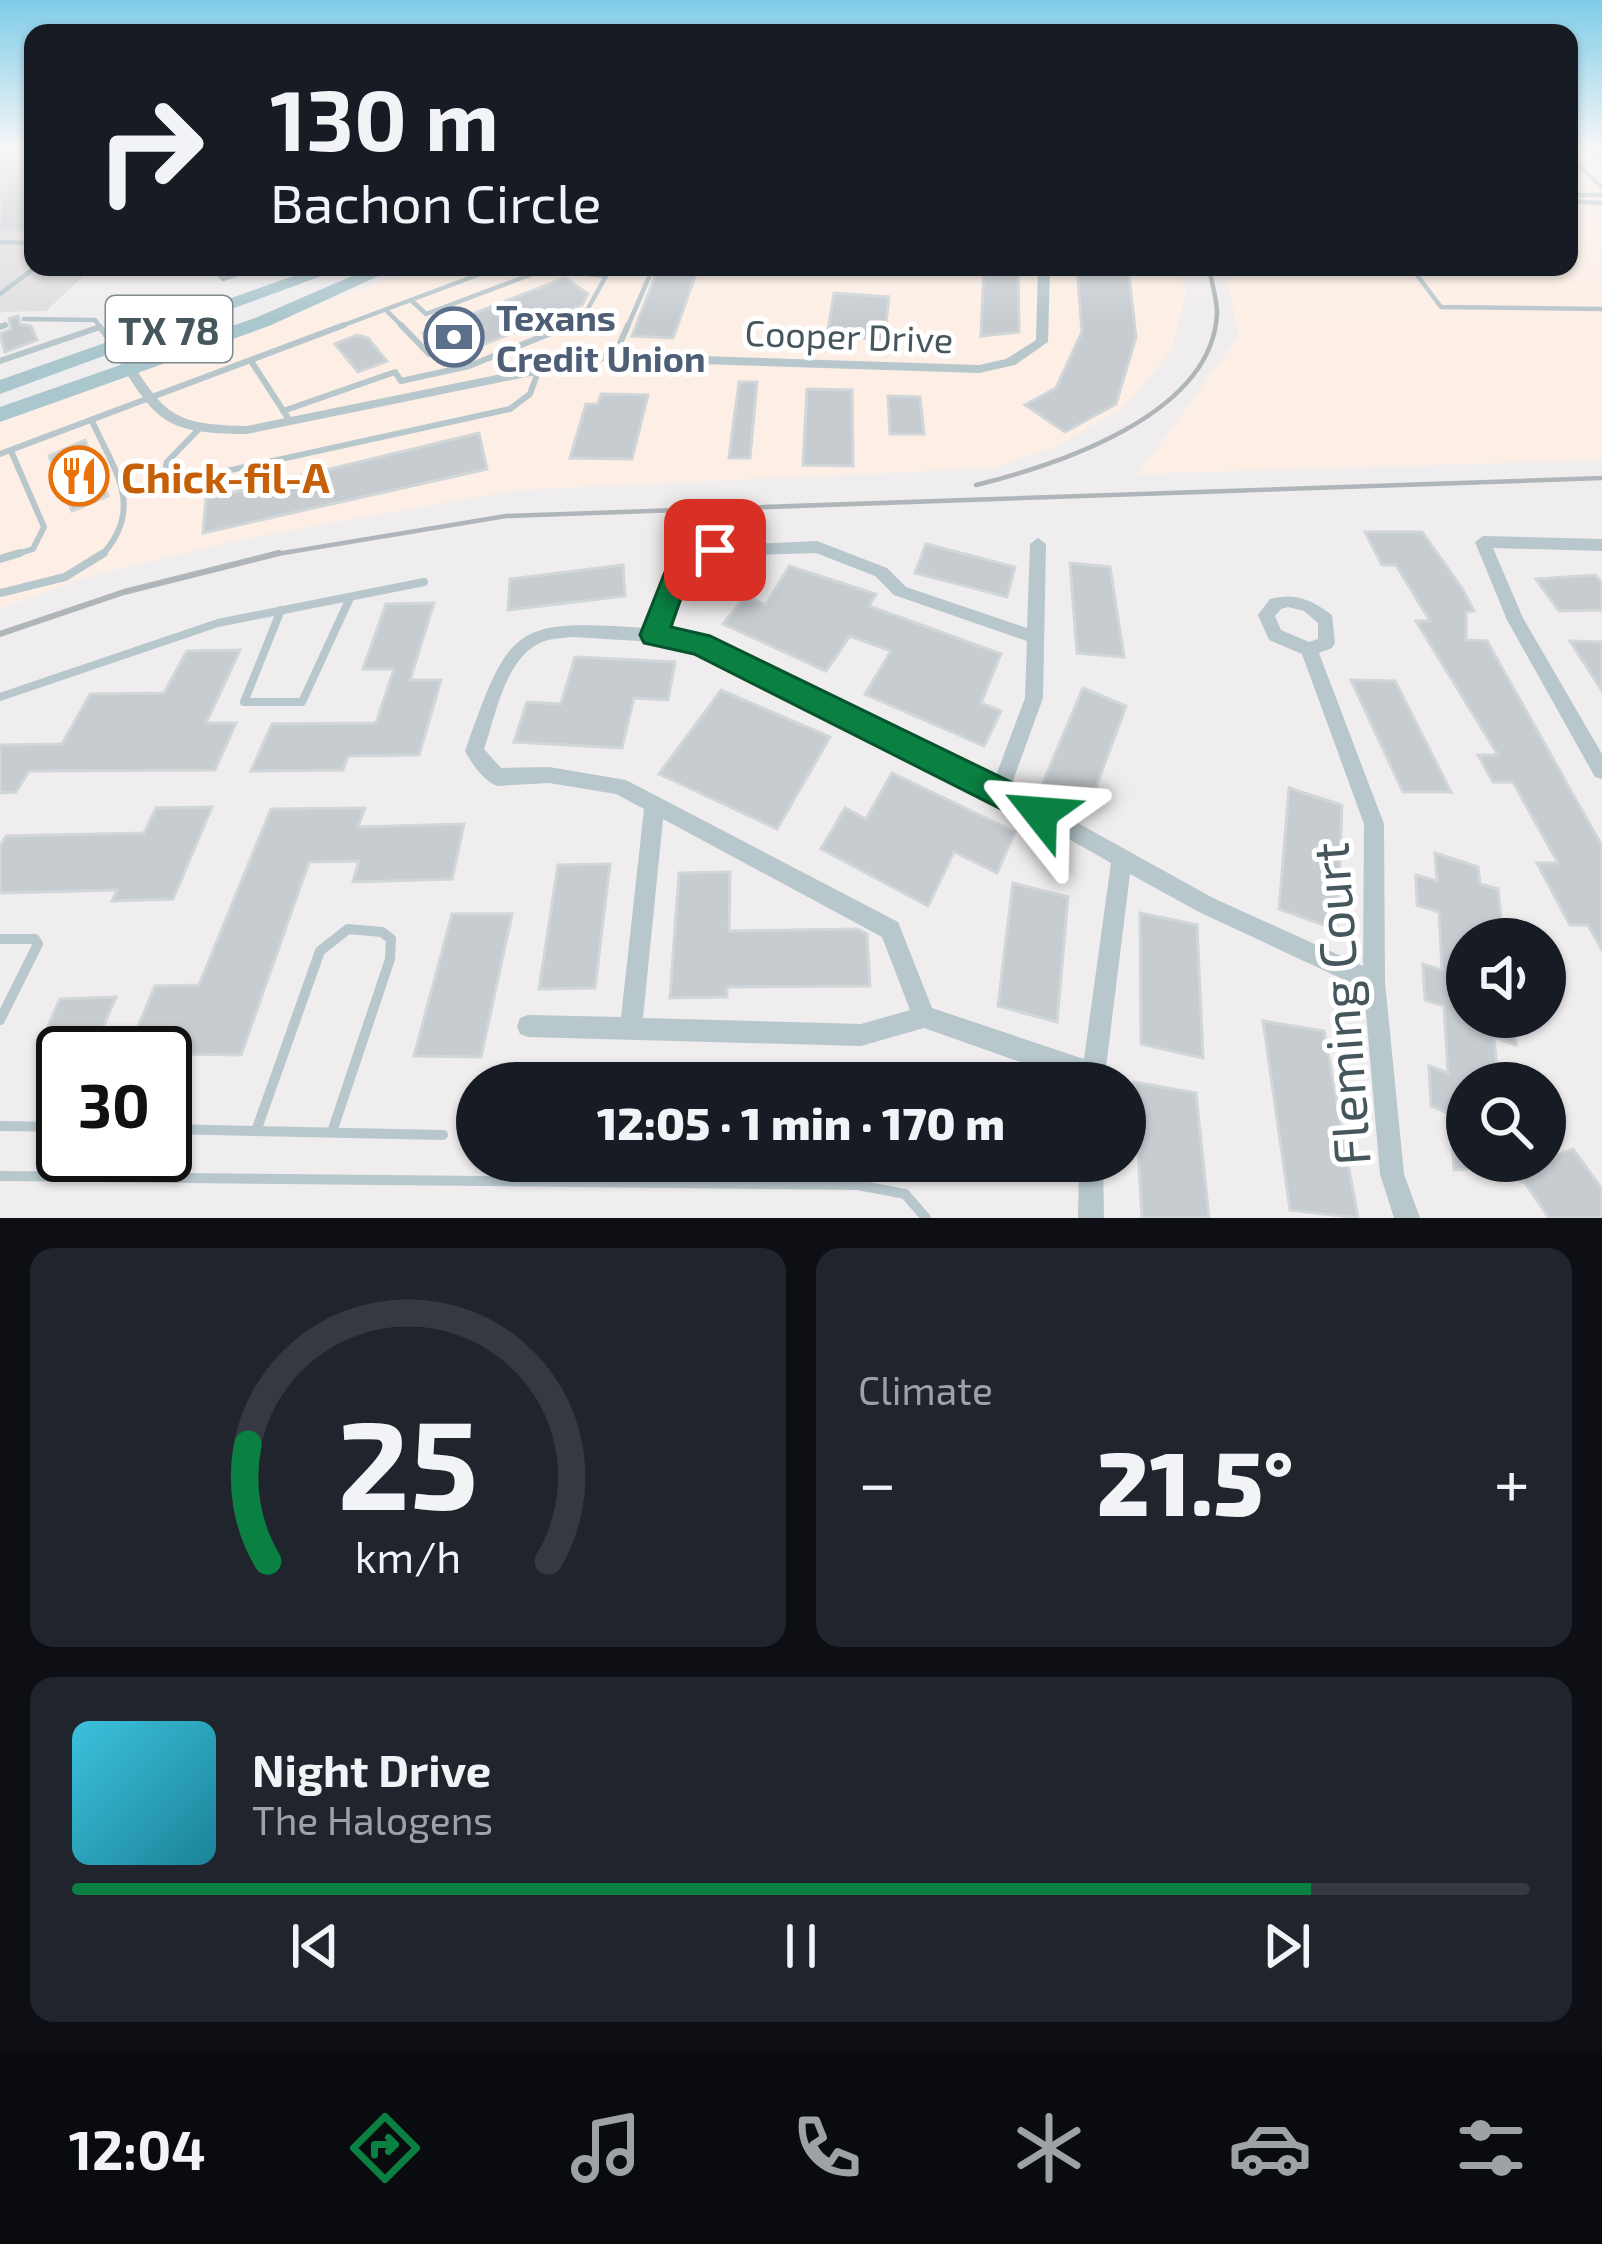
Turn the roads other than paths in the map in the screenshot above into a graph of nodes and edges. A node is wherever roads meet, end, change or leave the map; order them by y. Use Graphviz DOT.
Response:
graph roads {
  1 [pos="305,276"];
  2 [pos="368,276"];
  3 [pos="467,276"];
  4 [pos="525,276"];
  5 [pos="606,276"];
  6 [pos="1045,276"];
  7 [pos="1418,276"];
  8 [pos="649,277"];
  9 [pos="412,300"];
  10 [pos="1602,309"];
  11 [pos="386,310"];
  12 [pos="24,319"];
  13 [pos="100,327"];
  14 [pos="115,347"];
  15 [pos="429,354"];
  16 [pos="614,357"];
  17 [pos="250,361"];
  18 [pos="0,362"];
  19 [pos="437,363"];
  20 [pos="469,366"];
  21 [pos="130,369"];
  22 [pos="539,369"];
  23 [pos="445,371"];
  24 [pos="476,382"];
  25 [pos="1,384"];
  26 [pos="150,400"];
  27 [pos="0,415"];
  28 [pos="287,416"];
  29 [pos="92,421"];
  30 [pos="197,431"];
  31 [pos="11,450"];
  32 [pos="0,454"];
  33 [pos="1038,544"];
  34 [pos="1602,545"];
  35 [pos="0,559"];
  36 [pos="424,582"];
  37 [pos="0,593"];
  38 [pos="350,596"];
  39 [pos="281,610"];
  40 [pos="654,635"];
  41 [pos="1037,638"];
  42 [pos="1309,649"];
  43 [pos="0,697"];
  44 [pos="1602,771"];
  45 [pos="1000,790"];
  46 [pos="654,808"];
  47 [pos="1121,857"];
  48 [pos="0,938"];
  49 [pos="1374,982"];
  50 [pos="924,1017"];
  51 [pos="0,1020"];
  52 [pos="528,1027"];
  53 [pos="631,1027"];
  54 [pos="1048,1062"];
  55 [pos="1094,1062"];
  56 [pos="0,1126"];
  57 [pos="36,1127"];
  58 [pos="192,1130"];
  59 [pos="256,1131"];
  60 [pos="332,1132"];
  61 [pos="443,1135"];
  62 [pos="0,1176"];
  63 [pos="1091,1182"];
  64 [pos="926,1218"];
  65 [pos="1091,1218"];
  66 [pos="1407,1218"];
  1 -- 14 [label="main road, TX 78"];
  2 -- 21 [label="main road, TX 78"];
  3 -- 9 [label="lane"];
  4 -- 9 [label="lane"];
  5 -- 20 [label="lane"];
  6 -- 16 [label="street, Cooper Drive"];
  7 -- 10 [label="lane"];
  8 -- 16 [label="lane"];
  9 -- 11 [label="lane"];
  11 -- 15 [label="lane"];
  11 -- 17 [label="lane"];
  12 -- 13 [label="lane"];
  13 -- 14 [label="lane"];
  13 -- 18 [label="lane"];
  14 -- 21 [label="street"];
  14 -- 25 [label="main road, TX 78"];
  16 -- 22 [label="street, Cooper Drive"];
  17 -- 26 [label="lane"];
  17 -- 28 [label="lane"];
  19 -- 23 [label="lane"];
  20 -- 23 [label="lane"];
  20 -- 24 [label="lane"];
  21 -- 26 [label="street"];
  21 -- 27 [label="main road, TX 78"];
  22 -- 24 [label="street, Cooper Drive"];
  22 -- 30 [label="lane"];
  23 -- 28 [label="lane"];
  24 -- 28 [label="street, Cooper Drive"];
  26 -- 29 [label="lane"];
  26 -- 30 [label="street"];
  28 -- 30 [label="street, Cooper Drive"];
  29 -- 31 [label="lane"];
  29 -- 37 [label="lane"];
  31 -- 32 [label="lane"];
  31 -- 35 [label="lane"];
  33 -- 41 [label="street"];
  34 -- 44 [label="street"];
  36 -- 38 [label="lane"];
  38 -- 39 [label="lane"];
  38 -- 39 [label="lane"];
  39 -- 43 [label="lane"];
  40 -- 41 [label="street"];
  40 -- 45 [label="street"];
  40 -- 46 [label="street"];
  41 -- 45 [label="street"];
  42 -- 49 [label="street, Fleming Court"];
  45 -- 47 [label="street"];
  46 -- 50 [label="street"];
  46 -- 53 [label="street"];
  47 -- 49 [label="street"];
  47 -- 55 [label="street"];
  48 -- 51 [label="lane"];
  49 -- 66 [label="street, Fleming Court"];
  50 -- 53 [label="street"];
  50 -- 54 [label="street"];
  52 -- 53 [label="street"];
  56 -- 57 [label="lane"];
  58 -- 59 [label="lane"];
  59 -- 60 [label="lane"];
  59 -- 60 [label="lane"];
  60 -- 61 [label="lane"];
  62 -- 64 [label="lane"];
  63 -- 65 [label="street"];
}
